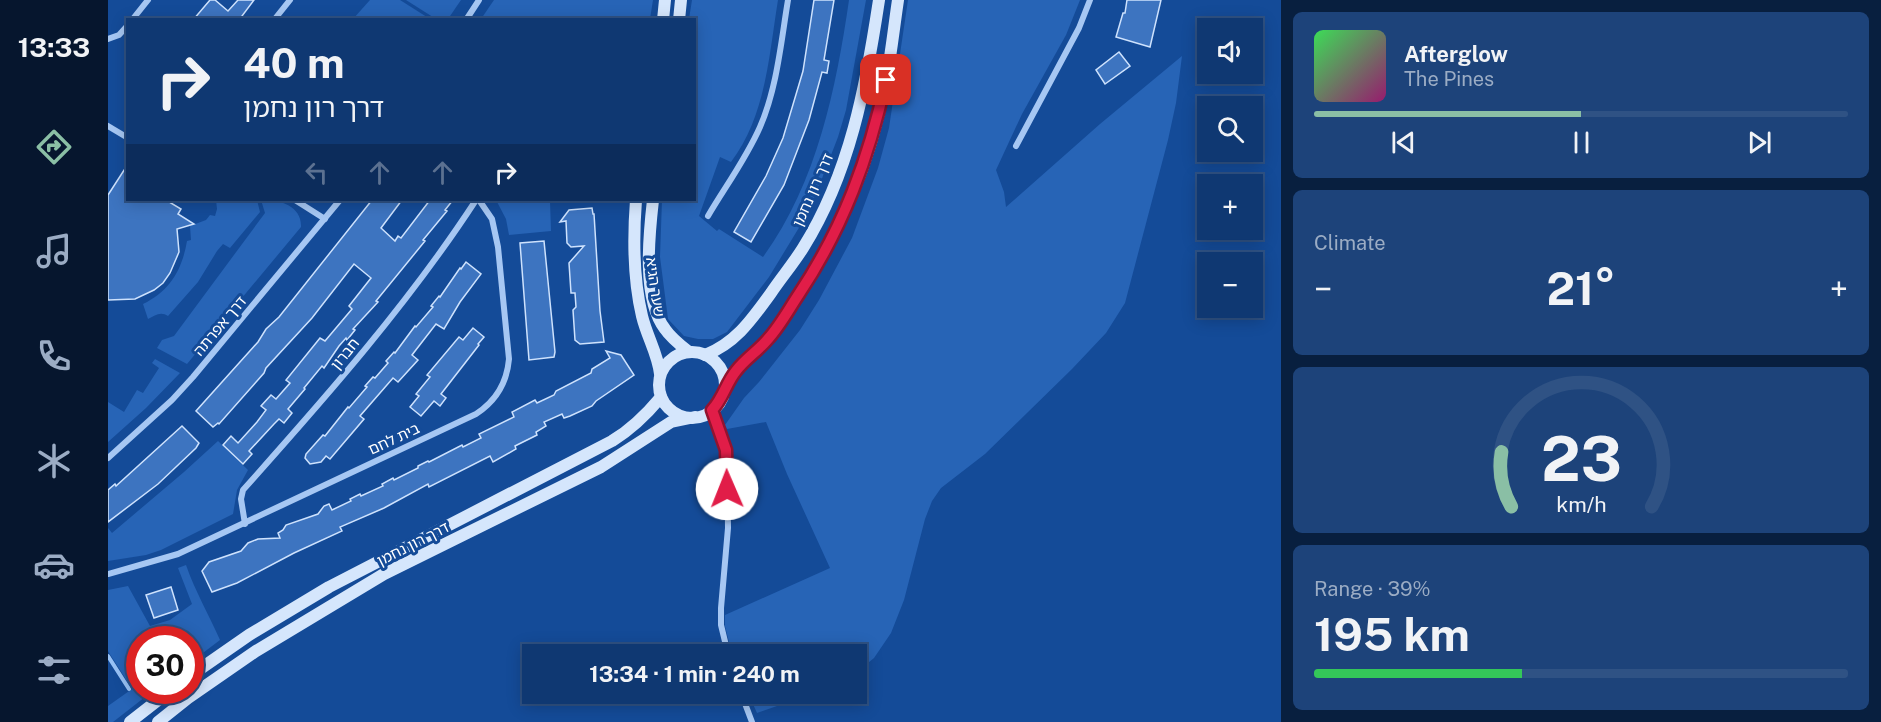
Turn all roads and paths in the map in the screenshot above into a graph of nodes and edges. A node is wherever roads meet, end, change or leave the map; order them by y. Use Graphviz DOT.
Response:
graph roads {
  1 [pos="148,0"];
  2 [pos="290,0"];
  3 [pos="479,0"];
  4 [pos="665,0"];
  5 [pos="681,0"];
  6 [pos="788,0"];
  7 [pos="879,0"];
  8 [pos="898,0"];
  9 [pos="1090,0"];
  10 [pos="134,18"];
  11 [pos="276,18"];
  12 [pos="467,18"];
  13 [pos="663,18"];
  14 [pos="679,18"];
  15 [pos="126,26"];
  16 [pos="108,39"];
  17 [pos="108,126"];
  18 [pos="126,137"];
  19 [pos="1016,146"];
  20 [pos="297,201"];
  21 [pos="339,201"];
  22 [pos="477,201"];
  23 [pos="479,201"];
  24 [pos="636,201"];
  25 [pos="653,201"];
  26 [pos="708,216"];
  27 [pos="325,219"];
  28 [pos="689,352"];
  29 [pos="705,355"];
  30 [pos="660,375"];
  31 [pos="724,393"];
  32 [pos="661,397"];
  33 [pos="712,410"];
  34 [pos="694,417"];
  35 [pos="108,458"];
  36 [pos="245,524"];
  37 [pos="108,574"];
  38 [pos="726,644"];
  39 [pos="204,666"];
  40 [pos="153,704"];
  41 [pos="745,704"];
  42 [pos="130,722"];
  43 [pos="158,722"];
  44 [pos="752,722"];
  1 -- 10 [label="street"];
  2 -- 11 [label="street"];
  3 -- 12 [label="street"];
  4 -- 13 [label="main road"];
  5 -- 14 [label="main road"];
  6 -- 26 [label="street"];
  7 -- 29 [label="main road, דרך רון נחמן"];
  8 -- 31 [label="main road"];
  9 -- 19 [label="street"];
  15 -- 16 [label="street"];
  17 -- 18 [label="street"];
  20 -- 27 [label="street"];
  21 -- 27 [label="street, דרך אפרתה"];
  22 -- 36 [label="street, חברון"];
  23 -- 36 [label="street, בית לחם"];
  24 -- 30 [label="main road, שער הגיא"];
  25 -- 28 [label="main road, שער הגיא"];
  27 -- 35 [label="street, דרך אפרתה"];
  28 -- 29 [label="main road"];
  28 -- 30 [label="main road"];
  29 -- 31 [label="main road"];
  30 -- 32 [label="main road"];
  31 -- 33 [label="main road"];
  32 -- 34 [label="main road"];
  32 -- 39 [label="main road, דרך רון נחמן"];
  33 -- 34 [label="main road"];
  33 -- 38 [label="street"];
  34 -- 43 [label="main road, דרך רון נחמן"];
  36 -- 37 [label="street, בית לחם"];
  40 -- 42 [label="main road"];
  41 -- 44 [label="street"];
}
